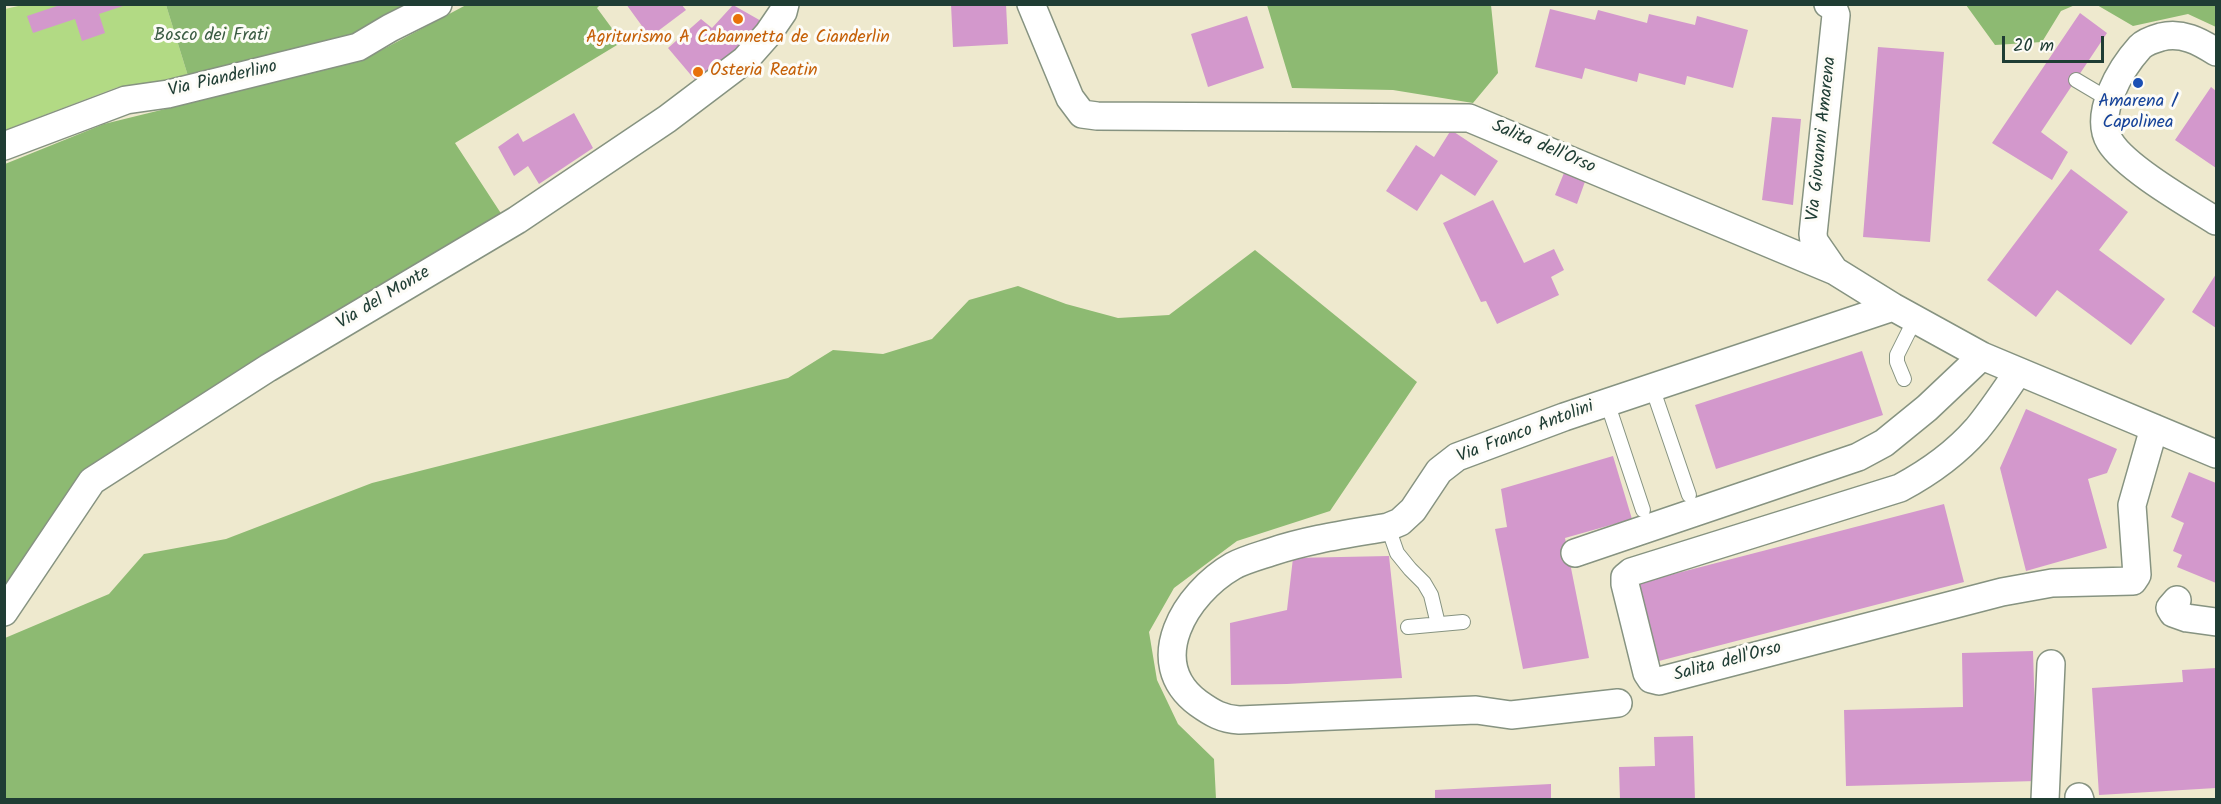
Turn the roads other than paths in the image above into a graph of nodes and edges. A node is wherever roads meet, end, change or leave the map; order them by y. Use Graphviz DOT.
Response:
graph roads {
  1 [pos="438,4"];
  2 [pos="785,4"];
  3 [pos="1031,4"];
  4 [pos="1828,4"];
  5 [pos="2217,52"];
  6 [pos="2076,80"];
  7 [pos="2108,99"];
  8 [pos="4,146"];
  9 [pos="2217,221"];
  10 [pos="1835,271"];
  11 [pos="1904,313"];
  12 [pos="1982,356"];
  13 [pos="2018,372"];
  14 [pos="1904,379"];
  15 [pos="1652,387"];
  16 [pos="1607,402"];
  17 [pos="2154,428"];
  18 [pos="2217,454"];
  19 [pos="1689,495"];
  20 [pos="1643,510"];
  21 [pos="1388,527"];
  22 [pos="1575,553"];
  23 [pos="2177,600"];
  24 [pos="4,612"];
  25 [pos="1463,622"];
  26 [pos="2217,622"];
  27 [pos="1438,624"];
  28 [pos="1407,627"];
  29 [pos="2051,664"];
  30 [pos="1617,703"];
  31 [pos="2045,800"];
  1 -- 8 [label="street, Via Pianderlino"];
  2 -- 24 [label="street, Via del Monte"];
  3 -- 10 [label="street, Salita dell'Orso"];
  4 -- 10 [label="street, Via Giovanni Amarena"];
  5 -- 7 [label="street"];
  6 -- 7 [label="lane"];
  7 -- 9 [label="street"];
  10 -- 11 [label="street, Salita dell'Orso"];
  11 -- 12 [label="street, Salita dell'Orso"];
  11 -- 14 [label="lane"];
  11 -- 15 [label="street, Via Franco Antolini"];
  12 -- 13 [label="street, Salita dell'Orso"];
  12 -- 22 [label="street"];
  13 -- 17 [label="street, Salita dell'Orso"];
  13 -- 17 [label="street, Salita dell'Orso"];
  15 -- 16 [label="street, Via Franco Antolini"];
  15 -- 19 [label="lane"];
  16 -- 20 [label="lane"];
  16 -- 21 [label="street, Via Franco Antolini"];
  17 -- 18 [label="street, Salita dell'Orso"];
  21 -- 27 [label="lane"];
  21 -- 30 [label="street, Via Franco Antolini"];
  23 -- 26 [label="street"];
  25 -- 27 [label="lane"];
  27 -- 28 [label="lane"];
  29 -- 31 [label="street"];
}
